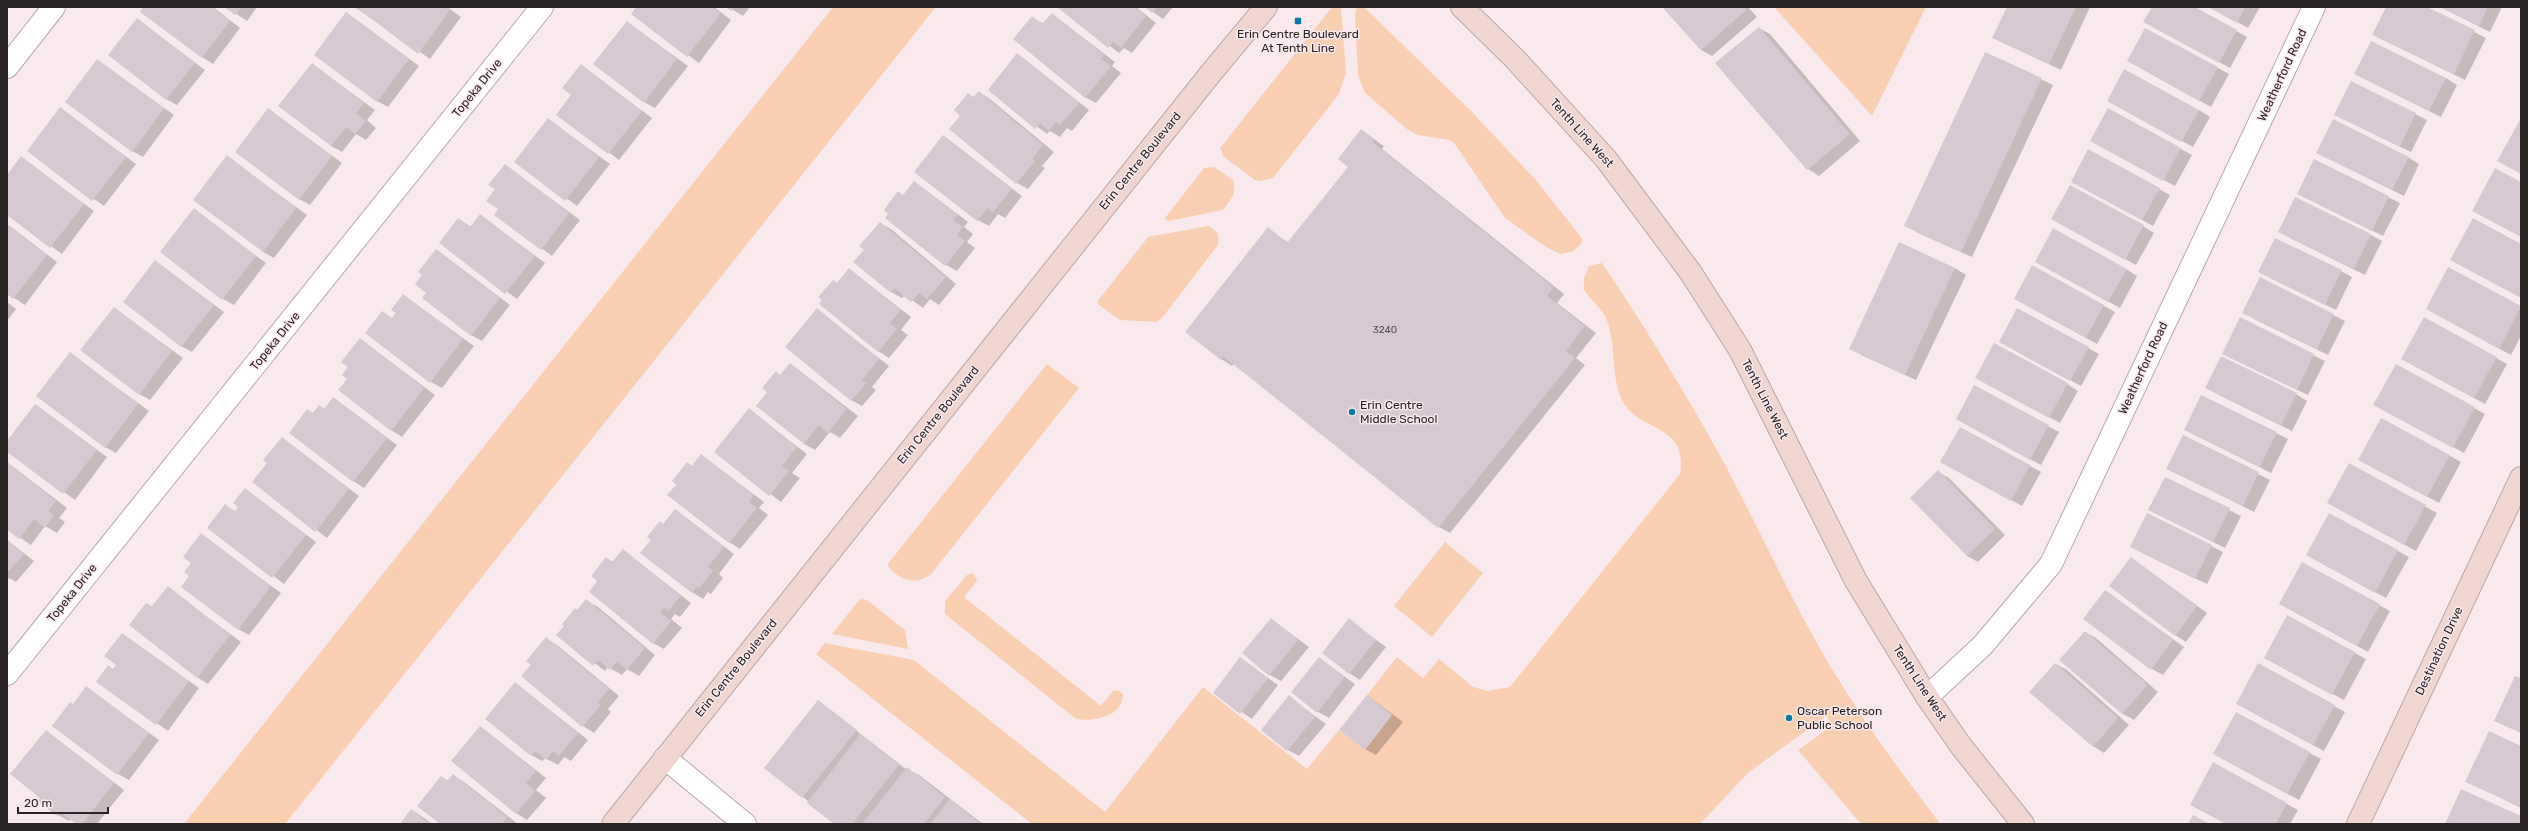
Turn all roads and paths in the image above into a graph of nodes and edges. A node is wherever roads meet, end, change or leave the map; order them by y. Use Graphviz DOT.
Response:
graph roads {
  1 [pos="54,7"];
  2 [pos="542,7"];
  3 [pos="1266,7"];
  4 [pos="1462,7"];
  5 [pos="2314,7"];
  6 [pos="7,67"];
  7 [pos="2521,478"];
  8 [pos="7,674"];
  9 [pos="1927,697"];
  10 [pos="665,758"];
  11 [pos="613,824"];
  12 [pos="746,824"];
  13 [pos="2023,824"];
  14 [pos="2358,824"];
  1 -- 6 [label="street"];
  2 -- 8 [label="street, Topeka Drive"];
  3 -- 10 [label="street, Erin Centre Boulevard"];
  4 -- 9 [label="street, Tenth Line West"];
  5 -- 9 [label="street, Weatherford Road"];
  7 -- 14 [label="street, Destination Drive"];
  9 -- 13 [label="street, Tenth Line West"];
  10 -- 11 [label="street, Erin Centre Boulevard"];
  10 -- 12 [label="street"];
}
